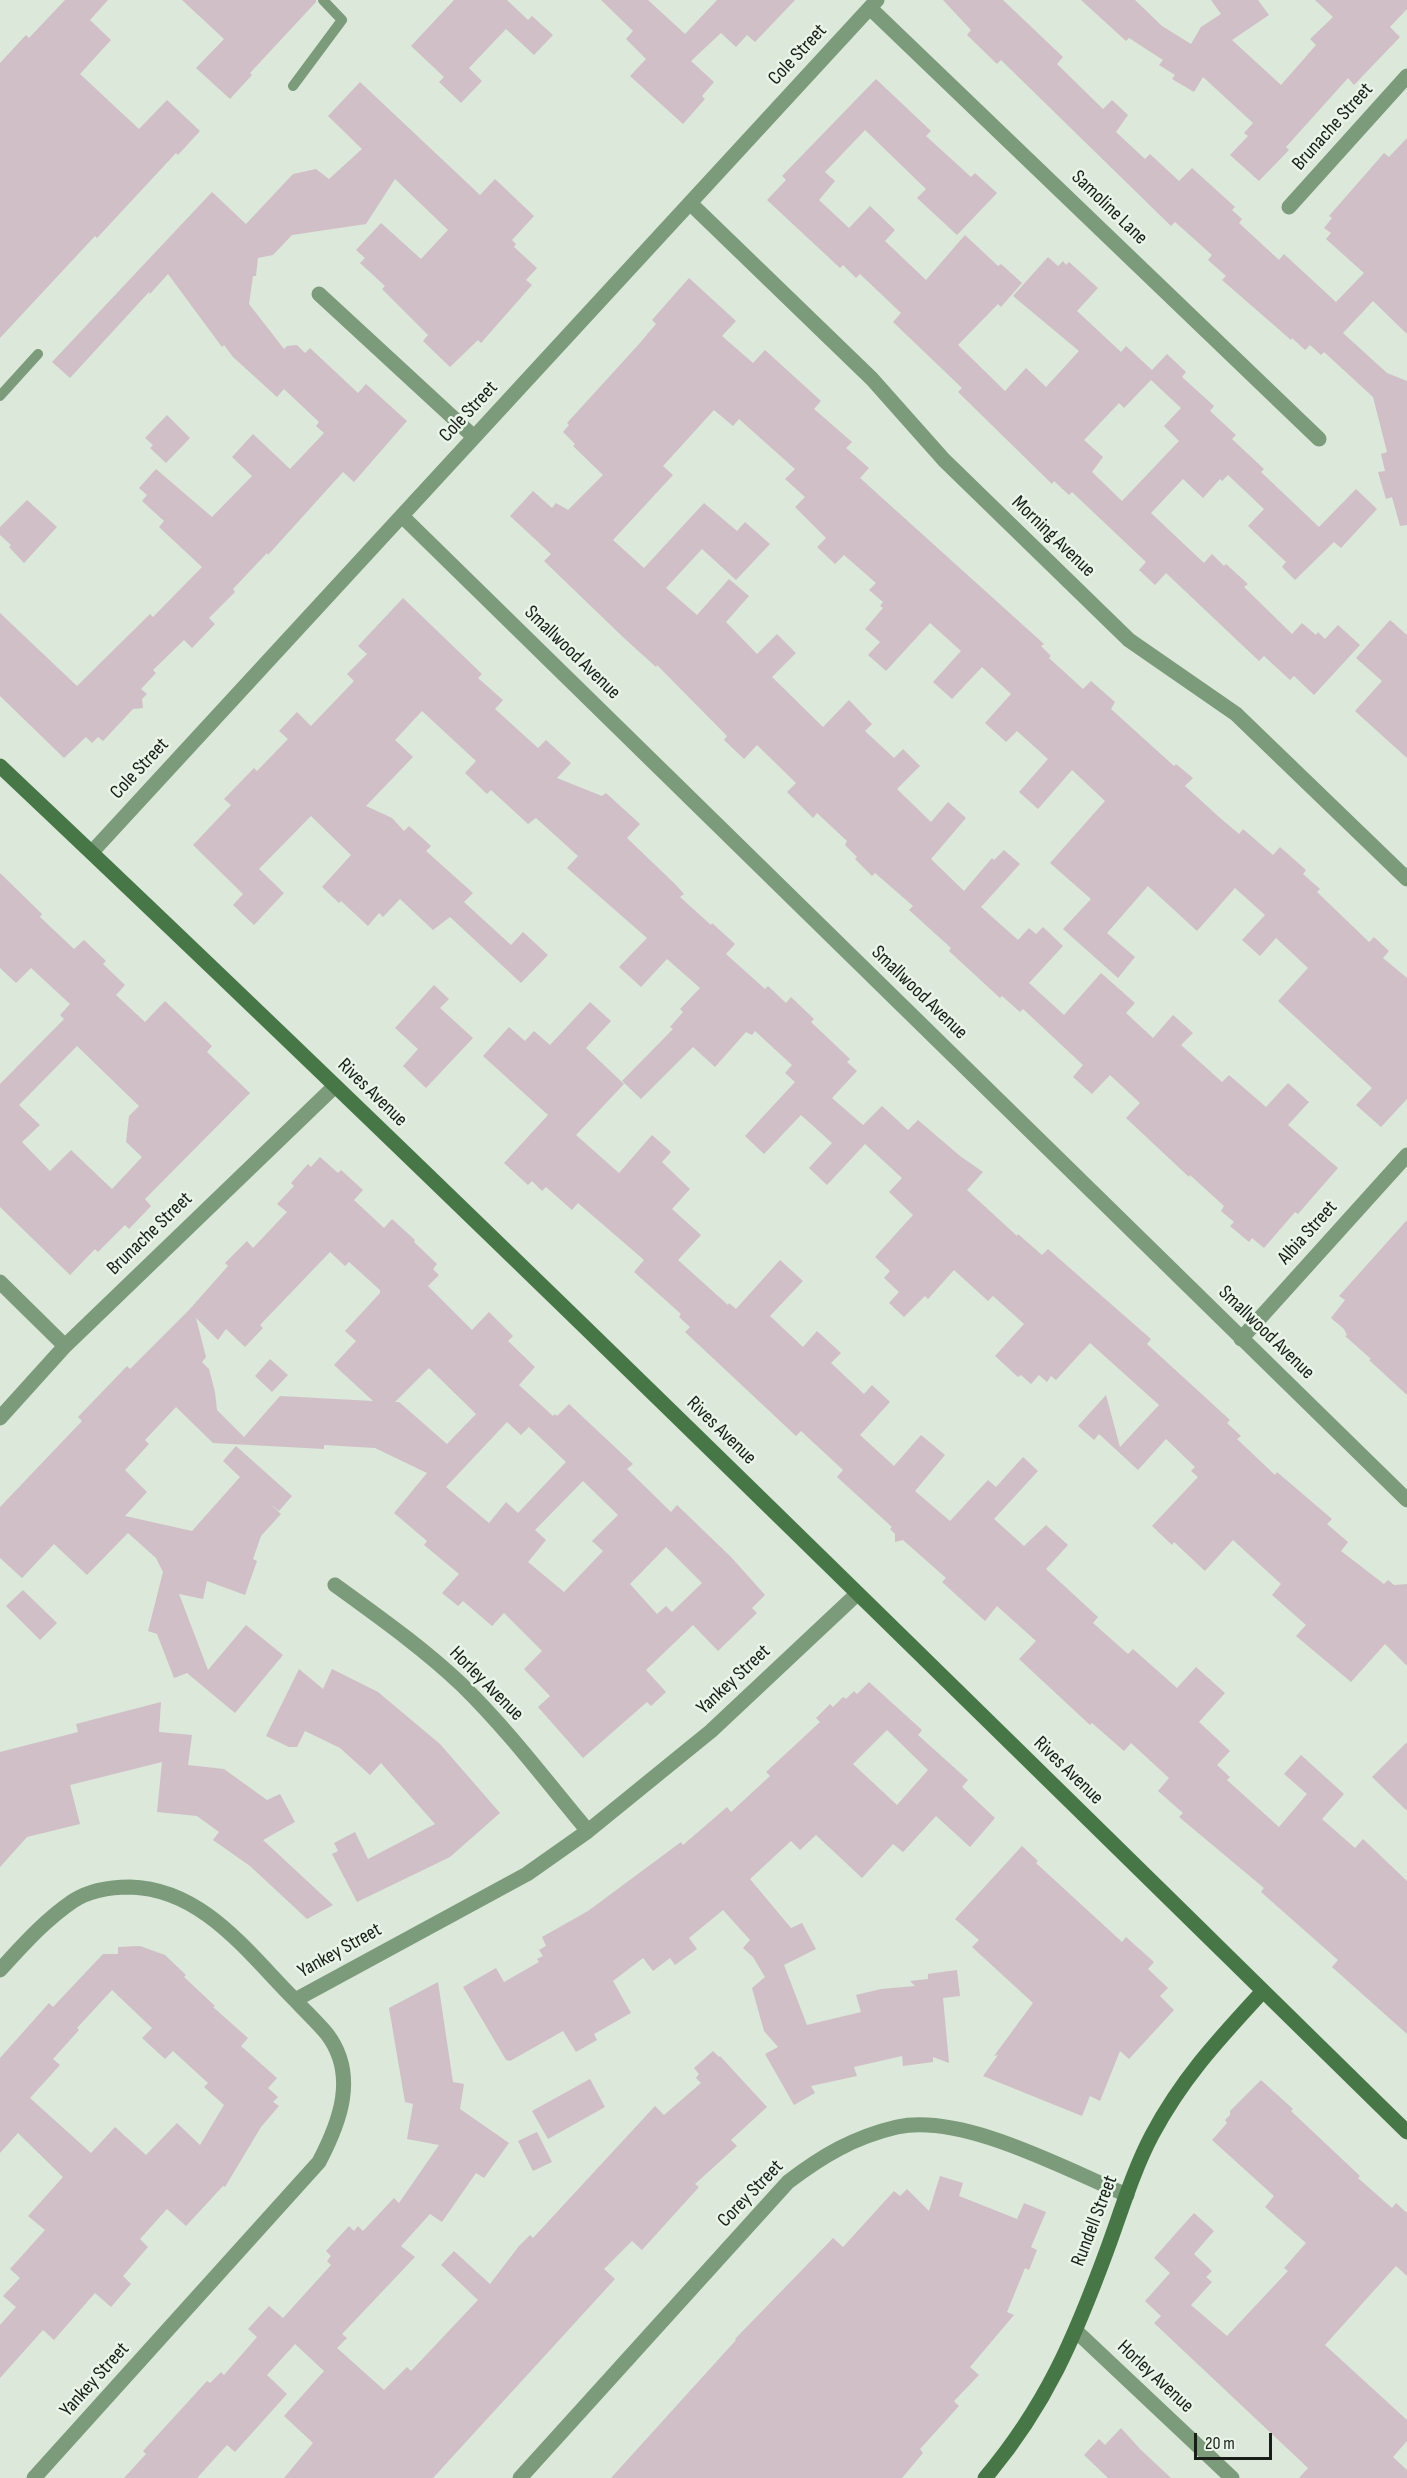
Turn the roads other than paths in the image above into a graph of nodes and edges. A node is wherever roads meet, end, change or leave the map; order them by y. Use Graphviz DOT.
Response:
graph roads {
  1 [pos="322,0"];
  2 [pos="874,4"];
  3 [pos="1407,76"];
  4 [pos="293,86"];
  5 [pos="690,203"];
  6 [pos="1289,207"];
  7 [pos="319,294"];
  8 [pos="38,354"];
  9 [pos="0,396"];
  10 [pos="474,437"];
  11 [pos="1319,439"];
  12 [pos="402,516"];
  13 [pos="0,766"];
  14 [pos="92,852"];
  15 [pos="1407,879"];
  16 [pos="334,1086"];
  17 [pos="1407,1155"];
  18 [pos="0,1282"];
  19 [pos="1241,1339"];
  20 [pos="65,1346"];
  21 [pos="0,1418"];
  22 [pos="1407,1500"];
  23 [pos="335,1585"];
  24 [pos="857,1594"];
  25 [pos="588,1831"];
  26 [pos="0,1970"];
  27 [pos="1263,1991"];
  28 [pos="295,2000"];
  29 [pos="1407,2132"];
  30 [pos="1127,2195"];
  31 [pos="1076,2331"];
  32 [pos="34,2478"];
  33 [pos="520,2478"];
  34 [pos="985,2478"];
  35 [pos="1232,2478"];
  1 -- 4 [label="lane"];
  2 -- 5 [label="street, Cole Street"];
  2 -- 11 [label="street, Samoline Lane"];
  3 -- 6 [label="street, Brunache Street"];
  5 -- 10 [label="street, Cole Street"];
  5 -- 15 [label="street, Morning Avenue"];
  7 -- 10 [label="street"];
  8 -- 9 [label="lane"];
  10 -- 12 [label="street, Cole Street"];
  12 -- 14 [label="street, Cole Street"];
  12 -- 19 [label="street, Smallwood Avenue"];
  13 -- 14 [label="street, Rives Avenue"];
  14 -- 16 [label="street, Rives Avenue"];
  16 -- 20 [label="street, Brunache Street"];
  16 -- 24 [label="street, Rives Avenue"];
  17 -- 19 [label="street, Albia Street"];
  18 -- 20 [label="street"];
  19 -- 22 [label="street, Smallwood Avenue"];
  20 -- 21 [label="street, Brunache Street"];
  23 -- 25 [label="street, Horley Avenue"];
  24 -- 25 [label="street, Yankey Street"];
  24 -- 27 [label="street, Rives Avenue"];
  25 -- 28 [label="street, Yankey Street"];
  26 -- 28 [label="street"];
  27 -- 29 [label="street, Rives Avenue"];
  27 -- 30 [label="street, Rundell Street"];
  28 -- 32 [label="street, Yankey Street"];
  30 -- 31 [label="street, Rundell Street"];
  30 -- 33 [label="street, Corey Street"];
  31 -- 34 [label="street, Rundell Street"];
  31 -- 35 [label="street, Horley Avenue"];
}
